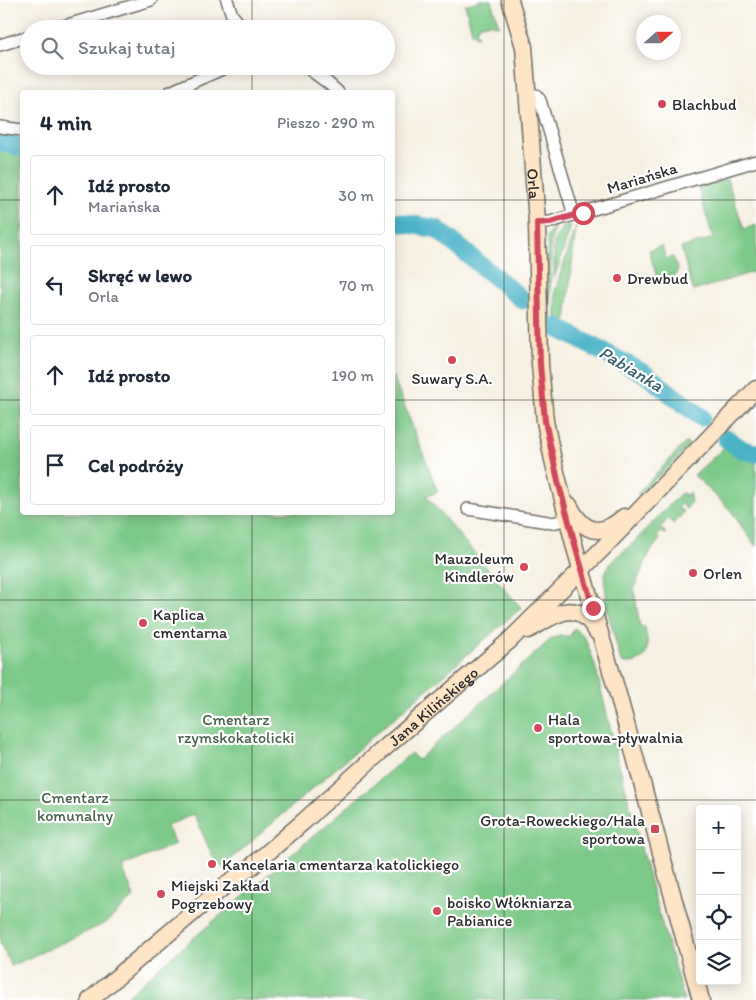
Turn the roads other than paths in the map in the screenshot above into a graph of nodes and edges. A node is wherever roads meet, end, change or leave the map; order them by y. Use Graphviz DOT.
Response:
graph roads {
  1 [pos="151,0"];
  2 [pos="227,0"];
  3 [pos="510,0"];
  4 [pos="84,20"];
  5 [pos="236,20"];
  6 [pos="20,39"];
  7 [pos="0,45"];
  8 [pos="209,75"];
  9 [pos="317,75"];
  10 [pos="175,90"];
  11 [pos="336,90"];
  12 [pos="528,96"];
  13 [pos="0,127"];
  14 [pos="20,130"];
  15 [pos="756,161"];
  16 [pos="574,215"];
  17 [pos="537,223"];
  18 [pos="756,389"];
  19 [pos="668,480"];
  20 [pos="558,481"];
  21 [pos="468,509"];
  22 [pos="568,519"];
  23 [pos="582,569"];
  24 [pos="508,641"];
  25 [pos="605,650"];
  26 [pos="90,1000"];
  27 [pos="701,1000"];
  1 -- 4 [label="street"];
  2 -- 5 [label="street"];
  3 -- 12 [label="street, Orla"];
  6 -- 7 [label="street"];
  8 -- 10 [label="street"];
  9 -- 11 [label="street"];
  12 -- 16 [label="street, Orla"];
  12 -- 17 [label="street, Orla"];
  13 -- 14 [label="street"];
  15 -- 16 [label="street, Mariańska"];
  16 -- 17 [label="street, Mariańska"];
  17 -- 20 [label="street, Orla"];
  18 -- 19 [label="street, Jana Kilińskiego"];
  19 -- 20 [label="street"];
  19 -- 23 [label="street, Jana Kilińskiego"];
  20 -- 22 [label="street"];
  21 -- 22 [label="street"];
  22 -- 23 [label="street"];
  23 -- 24 [label="street, Jana Kilińskiego"];
  23 -- 25 [label="street"];
  24 -- 25 [label="street"];
  24 -- 26 [label="street, Jana Kilińskiego"];
  25 -- 27 [label="street"];
}
